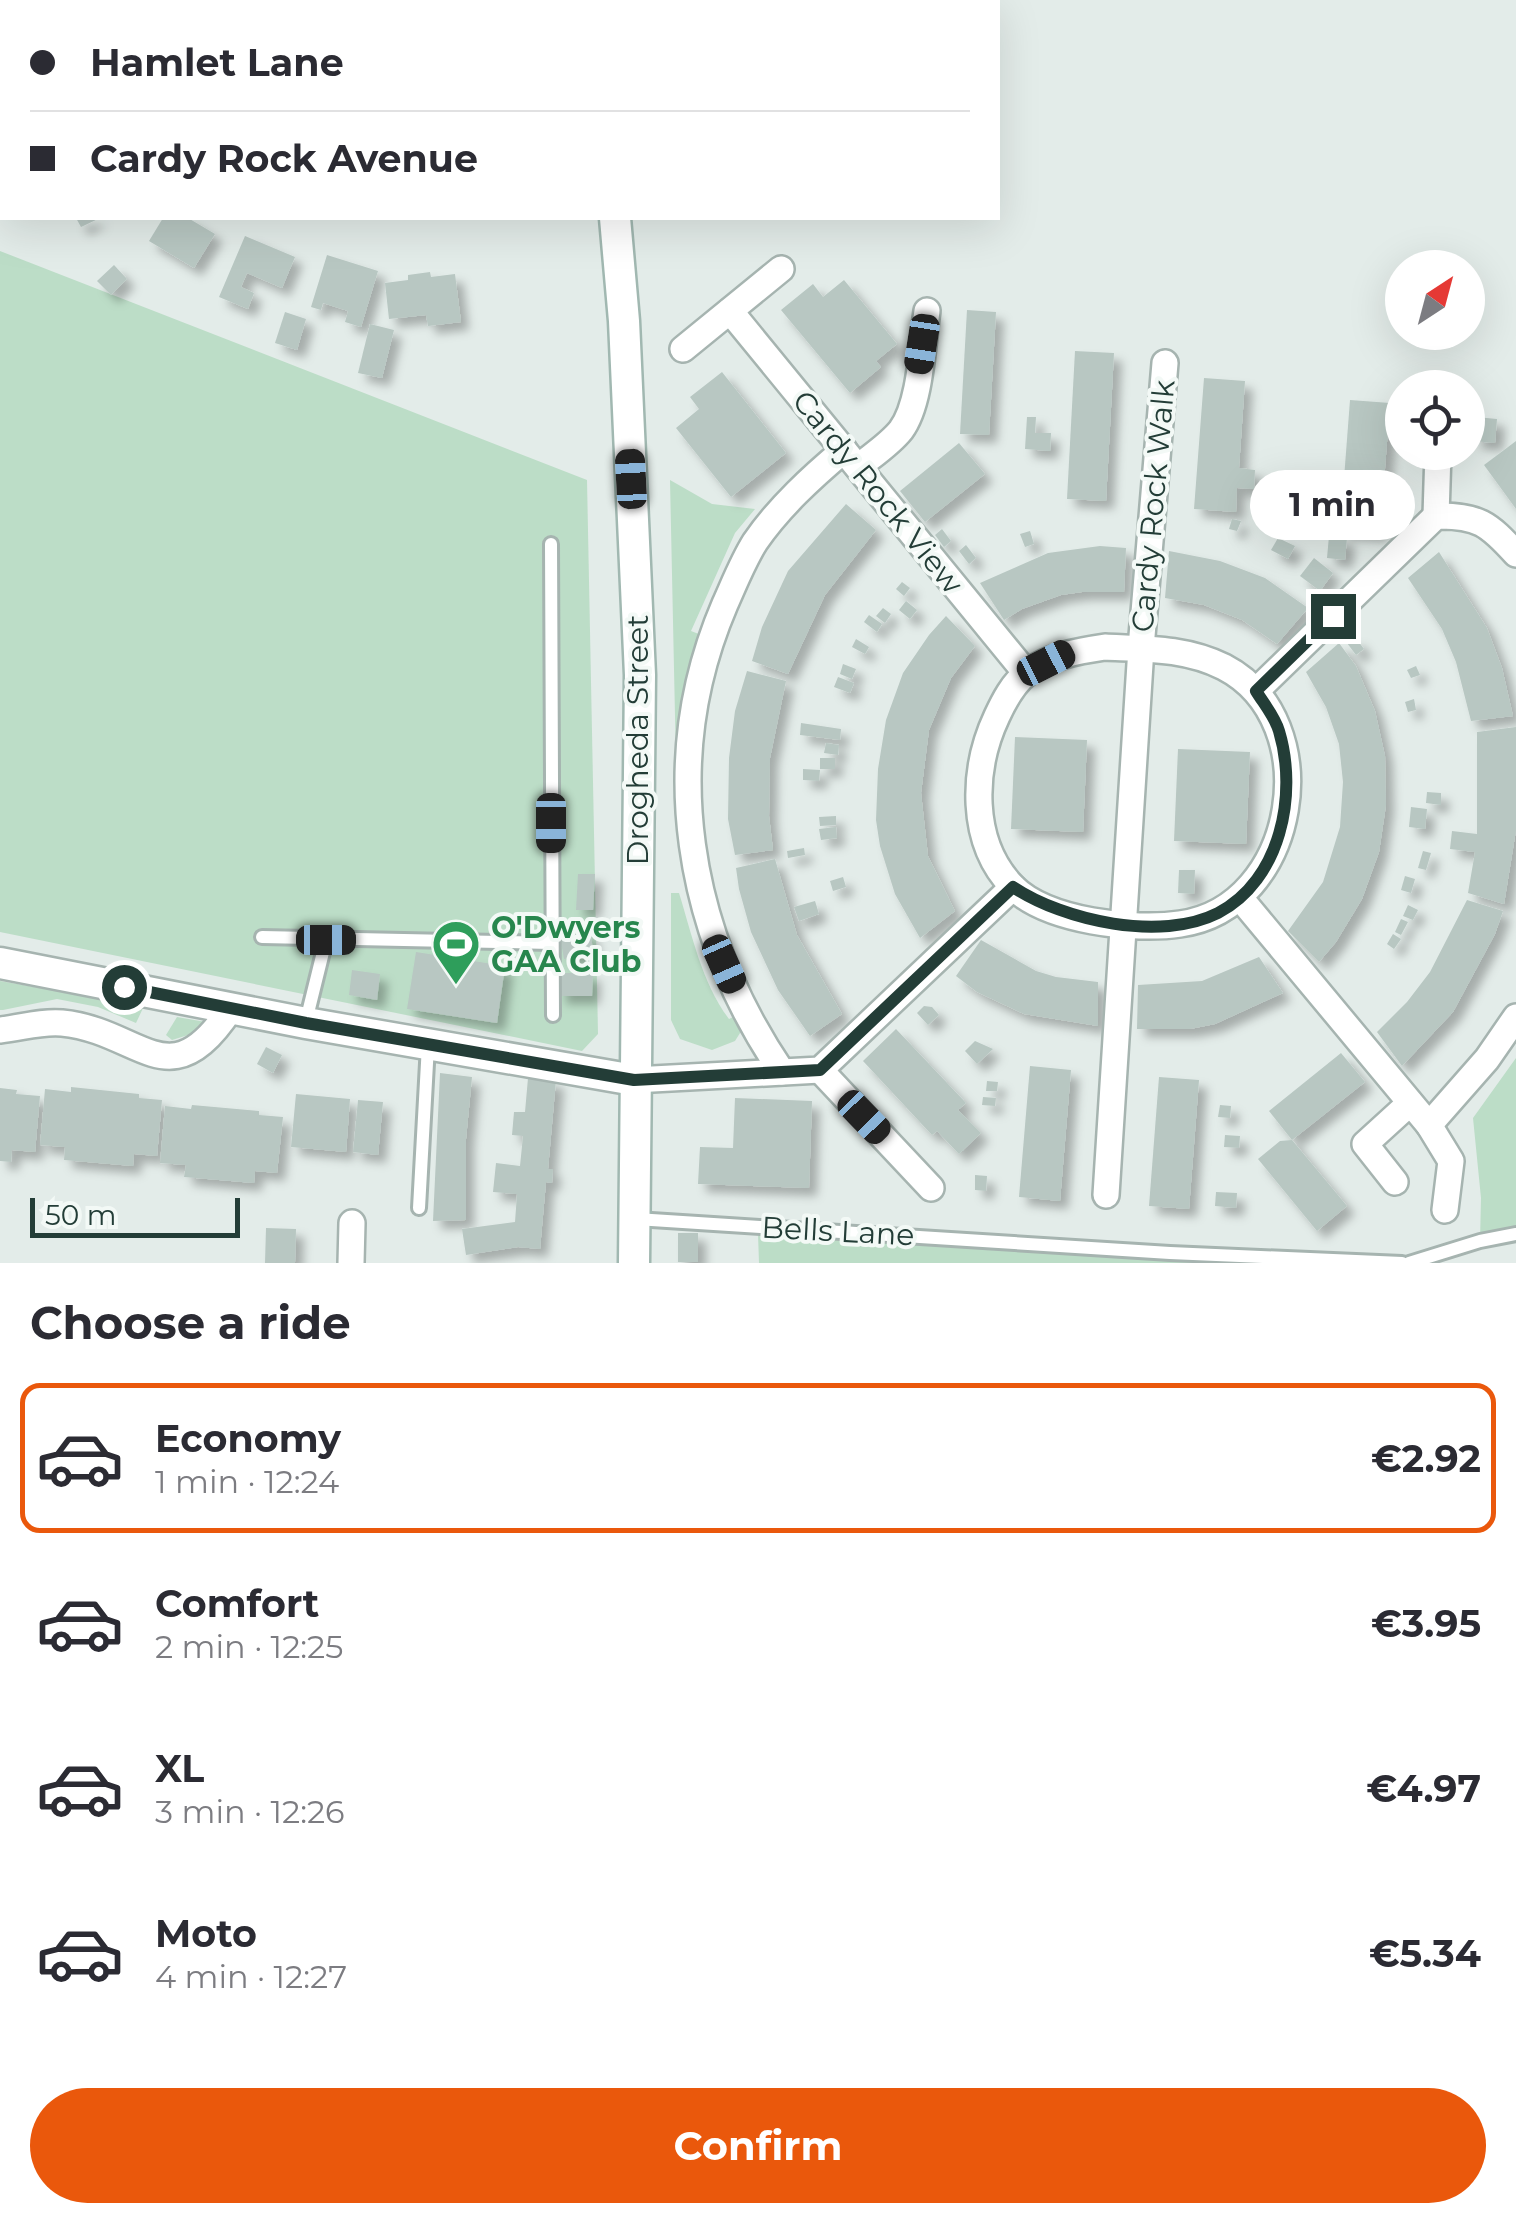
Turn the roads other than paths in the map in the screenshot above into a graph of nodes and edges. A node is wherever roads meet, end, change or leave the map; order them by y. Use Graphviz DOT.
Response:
graph roads {
  1 [pos="616,220"];
  2 [pos="781,269"];
  3 [pos="730,311"];
  4 [pos="928,312"];
  5 [pos="684,349"];
  6 [pos="1165,363"];
  7 [pos="851,458"];
  8 [pos="1437,470"];
  9 [pos="1436,516"];
  10 [pos="550,544"];
  11 [pos="1516,554"];
  12 [pos="1141,648"];
  13 [pos="1026,673"];
  14 [pos="1256,691"];
  15 [pos="1013,887"];
  16 [pos="1242,899"];
  17 [pos="1123,925"];
  18 [pos="262,937"];
  19 [pos="326,940"];
  20 [pos="551,942"];
  21 [pos="0,964"];
  22 [pos="232,1008"];
  23 [pos="553,1015"];
  24 [pos="1516,1017"];
  25 [pos="306,1023"];
  26 [pos="0,1030"];
  27 [pos="428,1045"];
  28 [pos="820,1070"];
  29 [pos="782,1072"];
  30 [pos="634,1080"];
  31 [pos="1410,1103"];
  32 [pos="1429,1126"];
  33 [pos="1395,1182"];
  34 [pos="931,1188"];
  35 [pos="1106,1195"];
  36 [pos="419,1208"];
  37 [pos="1445,1210"];
  38 [pos="633,1218"];
  39 [pos="352,1223"];
  40 [pos="1516,1234"];
  41 [pos="351,1263"];
  42 [pos="634,1263"];
  43 [pos="1406,1263"];
  1 -- 30 [label="main road, Drogheda Street"];
  2 -- 3 [label="street"];
  3 -- 5 [label="street"];
  3 -- 7 [label="street, Cardy Rock View"];
  4 -- 7 [label="street"];
  6 -- 12 [label="street, Cardy Rock Walk"];
  7 -- 13 [label="street, Cardy Rock View"];
  7 -- 29 [label="street"];
  8 -- 9 [label="street"];
  9 -- 11 [label="street"];
  9 -- 14 [label="street"];
  10 -- 20 [label="lane"];
  12 -- 13 [label="street"];
  12 -- 14 [label="street"];
  12 -- 17 [label="street, Cardy Rock Walk"];
  13 -- 15 [label="street"];
  14 -- 16 [label="street"];
  15 -- 17 [label="street"];
  15 -- 28 [label="street"];
  16 -- 17 [label="street"];
  16 -- 31 [label="street"];
  17 -- 35 [label="street, Cardy Rock Walk"];
  18 -- 19 [label="lane"];
  19 -- 20 [label="lane"];
  19 -- 25 [label="lane"];
  20 -- 23 [label="lane"];
  21 -- 22 [label="main road"];
  22 -- 25 [label="main road"];
  22 -- 26 [label="street"];
  24 -- 32 [label="street"];
  25 -- 27 [label="main road"];
  27 -- 30 [label="main road"];
  27 -- 36 [label="lane"];
  28 -- 29 [label="street"];
  28 -- 34 [label="street"];
  29 -- 30 [label="street"];
  30 -- 38 [label="main road, Drogheda Street"];
  31 -- 32 [label="street"];
  31 -- 33 [label="street"];
  32 -- 37 [label="street"];
  38 -- 42 [label="main road, Drogheda Street"];
  38 -- 43 [label="lane, Bells Lane"];
  39 -- 41 [label="street"];
  40 -- 43 [label="lane, Bells Lane"];
}
